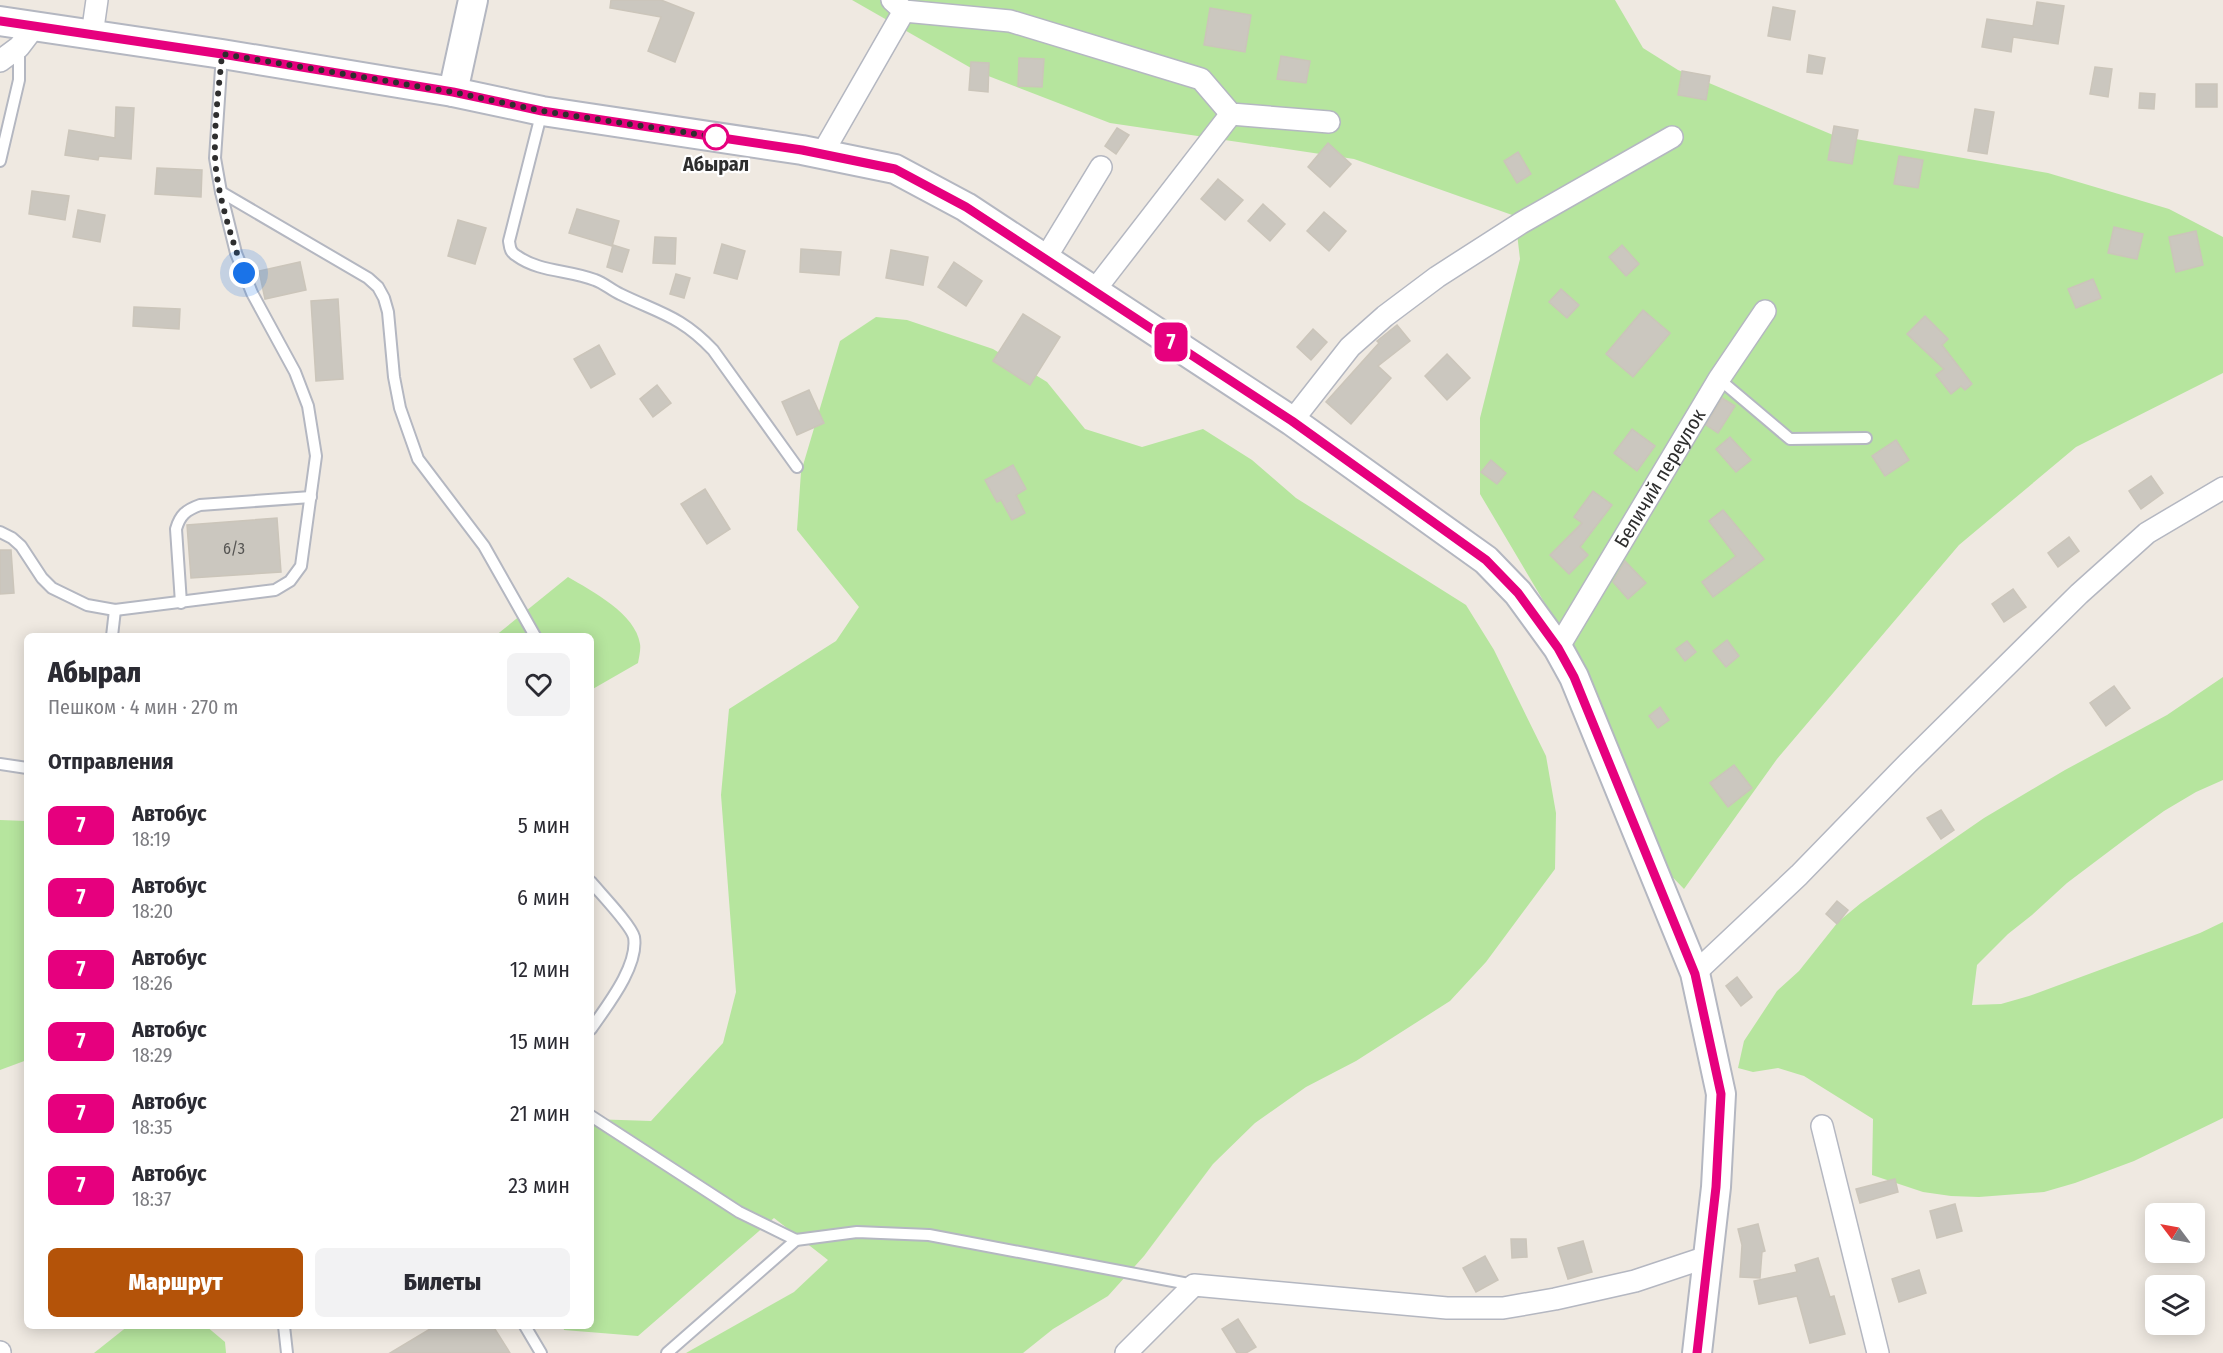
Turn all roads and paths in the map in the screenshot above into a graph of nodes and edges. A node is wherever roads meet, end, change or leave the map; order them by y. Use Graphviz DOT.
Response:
graph roads {
  1 [pos="97,0"];
  2 [pos="473,0"];
  3 [pos="898,6"];
  4 [pos="0,21"];
  5 [pos="92,34"];
  6 [pos="27,36"];
  7 [pos="222,54"];
  8 [pos="0,61"];
  9 [pos="453,92"];
  10 [pos="542,111"];
  11 [pos="1231,114"];
  12 [pos="1329,122"];
  13 [pos="1672,137"];
  14 [pos="822,154"];
  15 [pos="0,161"];
  16 [pos="1101,167"];
  17 [pos="221,192"];
  18 [pos="1045,259"];
  19 [pos="1094,291"];
  20 [pos="1765,311"];
  21 [pos="1719,379"];
  22 [pos="1292,421"];
  23 [pos="1866,438"];
  24 [pos="797,467"];
  25 [pos="2223,488"];
  26 [pos="311,497"];
  27 [pos="0,532"];
  28 [pos="181,603"];
  29 [pos="115,610"];
  30 [pos="112,633"];
  31 [pos="533,633"];
  32 [pos="1558,648"];
  33 [pos="0,764"];
  34 [pos="24,768"];
  35 [pos="594,886"];
  36 [pos="1695,974"];
  37 [pos="594,1024"];
  38 [pos="594,1118"];
  39 [pos="1822,1126"];
  40 [pos="796,1240"];
  41 [pos="1707,1257"];
  42 [pos="1194,1285"];
  43 [pos="284,1329"];
  44 [pos="527,1329"];
  45 [pos="286,1353"];
  46 [pos="542,1353"];
  47 [pos="667,1353"];
  48 [pos="1126,1353"];
  49 [pos="1697,1353"];
  50 [pos="1878,1353"];
  1 -- 5 [label="street"];
  2 -- 9 [label="main road"];
  3 -- 11 [label="street"];
  3 -- 14 [label="street"];
  4 -- 6 [label="main road"];
  5 -- 6 [label="main road"];
  5 -- 7 [label="main road"];
  6 -- 8 [label="street"];
  6 -- 15 [label="lane"];
  7 -- 9 [label="main road"];
  7 -- 17 [label="lane"];
  9 -- 10 [label="main road"];
  10 -- 14 [label="main road"];
  10 -- 24 [label="lane"];
  11 -- 12 [label="street"];
  11 -- 19 [label="street"];
  13 -- 22 [label="street"];
  14 -- 18 [label="main road"];
  16 -- 18 [label="street"];
  17 -- 26 [label="lane"];
  17 -- 31 [label="lane"];
  18 -- 19 [label="main road"];
  19 -- 22 [label="main road"];
  20 -- 21 [label="street, Беличий переулок"];
  21 -- 23 [label="lane"];
  21 -- 32 [label="street, Беличий переулок"];
  22 -- 32 [label="main road"];
  25 -- 36 [label="street"];
  26 -- 28 [label="lane"];
  26 -- 28 [label="lane"];
  27 -- 29 [label="lane"];
  28 -- 29 [label="lane"];
  29 -- 30 [label="lane"];
  32 -- 36 [label="main road"];
  33 -- 34 [label="lane"];
  35 -- 37 [label="lane"];
  36 -- 41 [label="main road"];
  38 -- 40 [label="lane"];
  39 -- 50 [label="street"];
  40 -- 42 [label="lane"];
  40 -- 47 [label="lane"];
  41 -- 42 [label="street"];
  41 -- 49 [label="main road"];
  42 -- 48 [label="street"];
  43 -- 45 [label="lane"];
  44 -- 46 [label="lane"];
}
